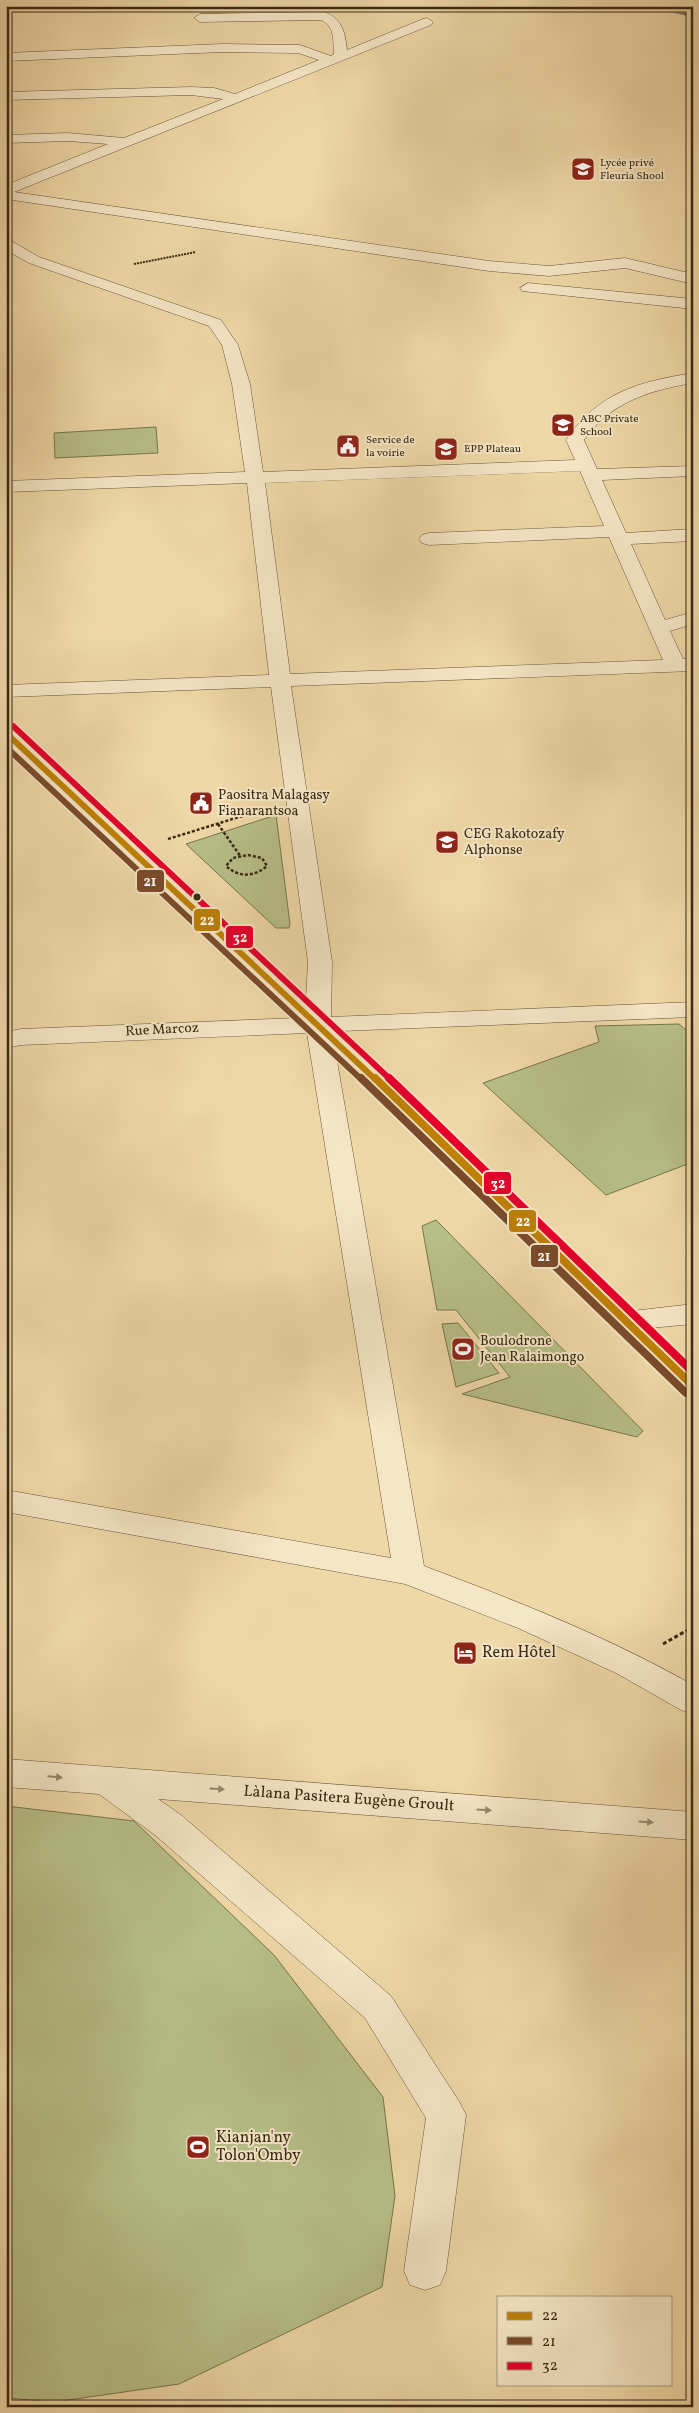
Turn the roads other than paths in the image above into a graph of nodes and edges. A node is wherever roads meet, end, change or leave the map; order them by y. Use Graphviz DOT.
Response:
graph roads {
  1 [pos="200,18"];
  2 [pos="427,22"];
  3 [pos="6,57"];
  4 [pos="335,58"];
  5 [pos="6,96"];
  6 [pos="235,98"];
  7 [pos="6,139"];
  8 [pos="126,141"];
  9 [pos="6,190"];
  10 [pos="6,195"];
  11 [pos="6,243"];
  12 [pos="676,259"];
  13 [pos="625,263"];
  14 [pos="693,279"];
  15 [pos="528,288"];
  16 [pos="693,304"];
  17 [pos="693,378"];
  18 [pos="588,470"];
  19 [pos="693,471"];
  20 [pos="255,477"];
  21 [pos="6,487"];
  22 [pos="617,535"];
  23 [pos="693,535"];
  24 [pos="429,539"];
  25 [pos="693,618"];
  26 [pos="659,628"];
  27 [pos="685,665"];
  28 [pos="280,680"];
  29 [pos="6,691"];
  30 [pos="6,733"];
  31 [pos="693,1009"];
  32 [pos="318,1023"];
  33 [pos="6,1040"];
  34 [pos="693,1314"];
  35 [pos="625,1321"];
  36 [pos="693,1386"];
  37 [pos="6,1501"];
  38 [pos="409,1573"];
  39 [pos="693,1701"];
  40 [pos="6,1773"];
  41 [pos="107,1781"];
  42 [pos="693,1826"];
  43 [pos="425,2271"];
  1 -- 4 [label="street"];
  2 -- 4 [label="street"];
  3 -- 4 [label="street"];
  4 -- 6 [label="street"];
  5 -- 6 [label="street"];
  6 -- 8 [label="street"];
  7 -- 8 [label="street"];
  8 -- 9 [label="street"];
  10 -- 13 [label="street"];
  11 -- 20 [label="street"];
  12 -- 13 [label="street"];
  13 -- 14 [label="street"];
  15 -- 16 [label="street"];
  17 -- 18 [label="street"];
  18 -- 19 [label="street"];
  18 -- 20 [label="street"];
  18 -- 22 [label="street"];
  20 -- 21 [label="street"];
  20 -- 28 [label="street"];
  22 -- 23 [label="street"];
  22 -- 24 [label="street"];
  22 -- 26 [label="street"];
  25 -- 26 [label="street"];
  26 -- 27 [label="street"];
  27 -- 28 [label="street"];
  28 -- 29 [label="street"];
  28 -- 32 [label="street"];
  30 -- 32 [label="street"];
  31 -- 32 [label="street, Rue Marcoz"];
  32 -- 33 [label="street, Rue Marcoz"];
  32 -- 35 [label="street"];
  32 -- 38 [label="street"];
  34 -- 35 [label="street"];
  35 -- 36 [label="street"];
  37 -- 38 [label="street"];
  38 -- 39 [label="street"];
  40 -- 41 [label="street, Làlana Pasitera Eugène Groult, one-way"];
  41 -- 42 [label="street, Làlana Pasitera Eugène Groult, one-way"];
  41 -- 43 [label="street"];
}
